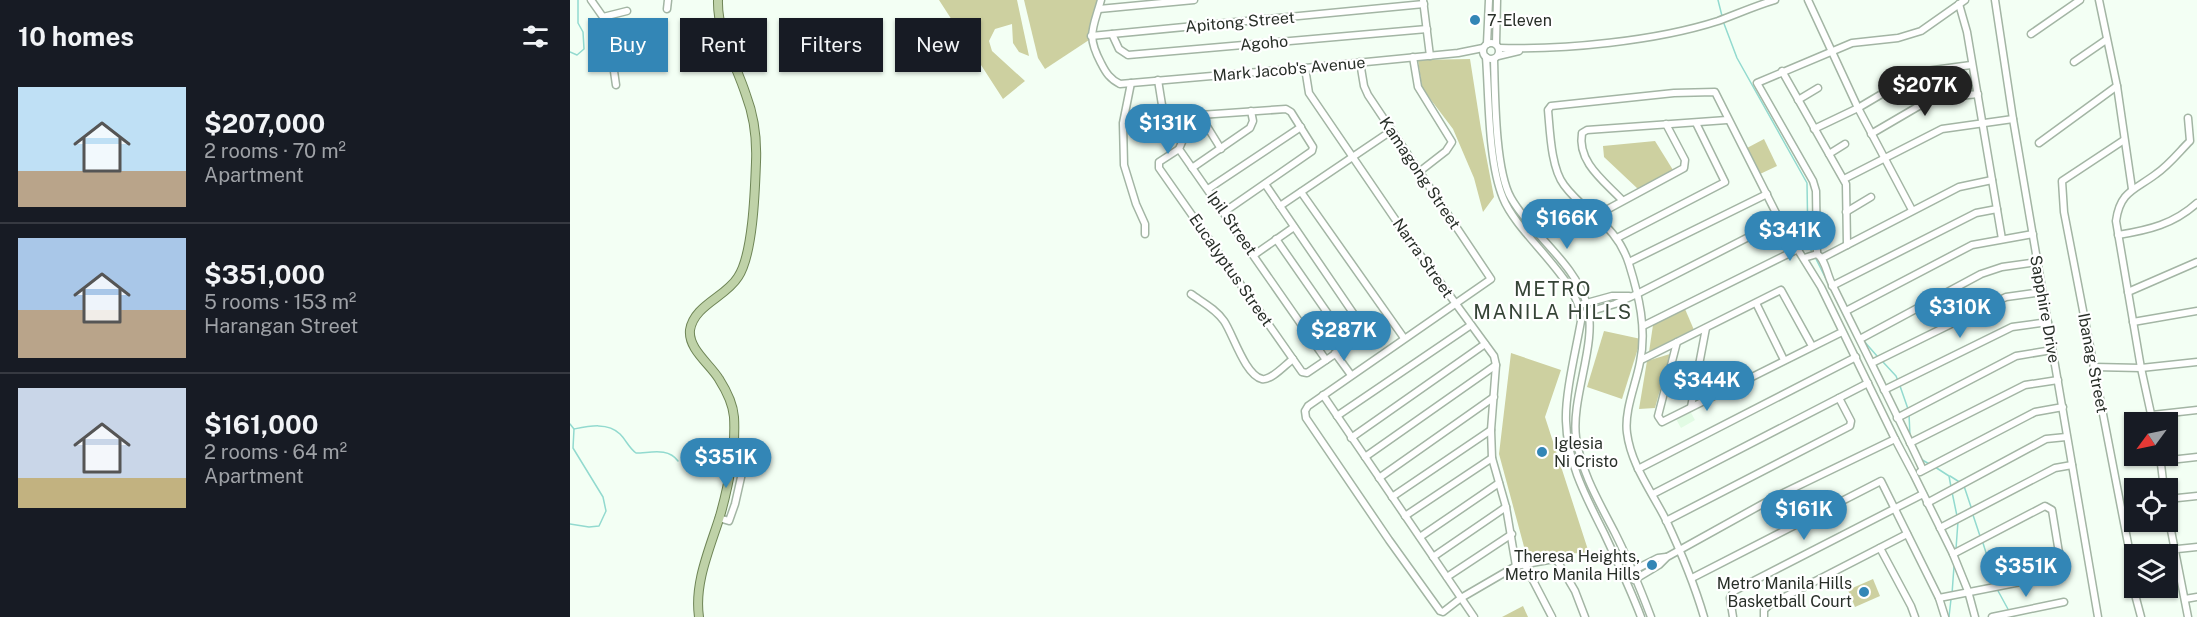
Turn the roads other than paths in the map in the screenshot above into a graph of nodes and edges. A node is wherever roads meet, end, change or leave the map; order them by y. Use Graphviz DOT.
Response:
graph roads {
  1 [pos="591,0"];
  2 [pos="668,0"];
  3 [pos="718,0"];
  4 [pos="1101,0"];
  5 [pos="1194,0"];
  6 [pos="1489,0"];
  7 [pos="1497,0"];
  8 [pos="1774,0"];
  9 [pos="1808,0"];
  10 [pos="1995,0"];
  11 [pos="2080,0"];
  12 [pos="2099,0"];
  13 [pos="1423,2"];
  14 [pos="1962,2"];
  15 [pos="667,9"];
  16 [pos="1099,9"];
  17 [pos="627,11"];
  18 [pos="603,17"];
  19 [pos="1427,29"];
  20 [pos="1112,34"];
  21 [pos="2031,34"];
  22 [pos="1091,36"];
  23 [pos="2106,40"];
  24 [pos="1497,46"];
  25 [pos="1529,49"];
  26 [pos="1485,51"];
  27 [pos="1831,51"];
  28 [pos="1430,56"];
  29 [pos="1413,57"];
  30 [pos="1496,57"];
  31 [pos="1360,62"];
  32 [pos="2074,62"];
  33 [pos="1971,65"];
  34 [pos="1305,68"];
  35 [pos="1782,71"];
  36 [pos="1158,80"];
  37 [pos="1131,83"];
  38 [pos="616,85"];
  39 [pos="2117,86"];
  40 [pos="1818,88"];
  41 [pos="1978,94"];
  42 [pos="1798,100"];
  43 [pos="1857,108"];
  44 [pos="1251,111"];
  45 [pos="1200,115"];
  46 [pos="2188,118"];
  47 [pos="2013,119"];
  48 [pos="1727,120"];
  49 [pos="1696,123"];
  50 [pos="1983,123"];
  51 [pos="1666,124"];
  52 [pos="1301,127"];
  53 [pos="1175,128"];
  54 [pos="1814,129"];
  55 [pos="1391,131"];
  56 [pos="1871,134"];
  57 [pos="2124,140"];
  58 [pos="2193,141"];
  59 [pos="1845,144"];
  60 [pos="2039,144"];
  61 [pos="1179,149"];
  62 [pos="1221,149"];
  63 [pos="1829,154"];
  64 [pos="1352,156"];
  65 [pos="1885,159"];
  66 [pos="1192,168"];
  67 [pos="1419,172"];
  68 [pos="1844,179"];
  69 [pos="1992,180"];
  70 [pos="1265,184"];
  71 [pos="1208,189"];
  72 [pos="2132,189"];
  73 [pos="1301,192"];
  74 [pos="1767,194"];
  75 [pos="1871,197"];
  76 [pos="1622,200"];
  77 [pos="2197,203"];
  78 [pos="1280,206"];
  79 [pos="1997,209"];
  80 [pos="1912,210"];
  81 [pos="1224,212"];
  82 [pos="1846,212"];
  83 [pos="1597,215"];
  84 [pos="1780,221"];
  85 [pos="1294,227"];
  86 [pos="1145,234"];
  87 [pos="2033,234"];
  88 [pos="2118,235"];
  89 [pos="1617,238"];
  90 [pos="1276,239"];
  91 [pos="2002,239"];
  92 [pos="1847,245"];
  93 [pos="1796,250"];
  94 [pos="1254,255"];
  95 [pos="1820,256"];
  96 [pos="1804,258"];
  97 [pos="1629,262"];
  98 [pos="2037,262"];
  99 [pos="2197,262"];
  100 [pos="1832,286"];
  101 [pos="2042,292"];
  102 [pos="2128,292"];
  103 [pos="1191,294"];
  104 [pos="1637,294"];
  105 [pos="1630,297"];
  106 [pos="1756,303"];
  107 [pos="1455,304"];
  108 [pos="1583,304"];
  109 [pos="1846,311"];
  110 [pos="2197,311"];
  111 [pos="1585,313"];
  112 [pos="2048,322"];
  113 [pos="2133,322"];
  114 [pos="1471,325"];
  115 [pos="1643,326"];
  116 [pos="1706,328"];
  117 [pos="1842,332"];
  118 [pos="1404,338"];
  119 [pos="1860,339"];
  120 [pos="1677,342"];
  121 [pos="1349,344"];
  122 [pos="1485,344"];
  123 [pos="1812,346"];
  124 [pos="2052,350"];
  125 [pos="1335,353"];
  126 [pos="1856,357"];
  127 [pos="1293,359"];
  128 [pos="1326,360"];
  129 [pos="1641,360"];
  130 [pos="1784,360"];
  131 [pos="2197,362"];
  132 [pos="1872,363"];
  133 [pos="1496,365"];
  134 [pos="2094,368"];
  135 [pos="2141,368"];
  136 [pos="1351,375"];
  137 [pos="2058,380"];
  138 [pos="1868,383"];
  139 [pos="1884,390"];
  140 [pos="1323,396"];
  141 [pos="1494,397"];
  142 [pos="1839,398"];
  143 [pos="1691,407"];
  144 [pos="2063,407"];
  145 [pos="2197,410"];
  146 [pos="2151,412"];
  147 [pos="2178,412"];
  148 [pos="1337,416"];
  149 [pos="1897,418"];
  150 [pos="1491,430"];
  151 [pos="2066,437"];
  152 [pos="1351,438"];
  153 [pos="1895,439"];
  154 [pos="1910,443"];
  155 [pos="2197,457"];
  156 [pos="1365,458"];
  157 [pos="1492,458"];
  158 [pos="2178,458"];
  159 [pos="2072,465"];
  160 [pos="1638,469"];
  161 [pos="1923,470"];
  162 [pos="742,473"];
  163 [pos="1914,475"];
  164 [pos="1379,478"];
  165 [pos="1499,483"];
  166 [pos="1923,494"];
  167 [pos="1653,495"];
  168 [pos="2197,496"];
  169 [pos="1392,497"];
  170 [pos="2178,497"];
  171 [pos="1927,503"];
  172 [pos="1506,507"];
  173 [pos="1893,507"];
  174 [pos="1405,516"];
  175 [pos="719,518"];
  176 [pos="1666,521"];
  177 [pos="1940,528"];
  178 [pos="1512,534"];
  179 [pos="1907,534"];
  180 [pos="1420,537"];
  181 [pos="2128,544"];
  182 [pos="2197,547"];
  183 [pos="1880,548"];
  184 [pos="2178,549"];
  185 [pos="1680,550"];
  186 [pos="1953,554"];
  187 [pos="1433,557"];
  188 [pos="1667,557"];
  189 [pos="1525,564"];
  190 [pos="1516,566"];
  191 [pos="1633,570"];
  192 [pos="2178,570"];
  193 [pos="1624,575"];
  194 [pos="1447,577"];
  195 [pos="1637,578"];
  196 [pos="1692,578"];
  197 [pos="1628,582"];
  198 [pos="1968,591"];
  199 [pos="2197,597"];
  200 [pos="1461,598"];
  201 [pos="1939,598"];
  202 [pos="2136,598"];
  203 [pos="2185,599"];
  204 [pos="2064,602"];
  205 [pos="699,617"];
  206 [pos="1474,617"];
  207 [pos="1552,617"];
  208 [pos="1585,617"];
  209 [pos="1641,617"];
  210 [pos="1651,617"];
  211 [pos="1704,617"];
  212 [pos="1733,617"];
  213 [pos="1764,617"];
  214 [pos="1915,617"];
  215 [pos="1945,617"];
  216 [pos="1975,617"];
  217 [pos="1992,617"];
  218 [pos="2098,617"];
  219 [pos="2141,617"];
  220 [pos="2188,617"];
  1 -- 18 [label="street"];
  2 -- 15 [label="street"];
  3 -- 175 [label="main road"];
  4 -- 16 [label="street"];
  5 -- 16 [label="street"];
  6 -- 26 [label="street"];
  7 -- 24 [label="street"];
  8 -- 25 [label="street"];
  9 -- 27 [label="street"];
  10 -- 47 [label="street, Sapphire Drive"];
  11 -- 21 [label="street"];
  12 -- 23 [label="street"];
  13 -- 19 [label="street"];
  13 -- 20 [label="street, Apitong Street"];
  14 -- 27 [label="street"];
  14 -- 33 [label="street"];
  16 -- 22 [label="street"];
  17 -- 18 [label="street"];
  18 -- 38 [label="street"];
  19 -- 20 [label="street, Agoho"];
  19 -- 28 [label="street"];
  20 -- 22 [label="street, Apitong Street"];
  22 -- 37 [label="street, Mark Jacob's Avenue"];
  23 -- 32 [label="street"];
  23 -- 39 [label="street"];
  24 -- 25 [label="street"];
  24 -- 26 [label="street"];
  24 -- 30 [label="street"];
  25 -- 30 [label="street"];
  26 -- 28 [label="street, Mark Jacob's Avenue"];
  26 -- 30 [label="street"];
  26 -- 108 [label="street"];
  27 -- 35 [label="street"];
  27 -- 43 [label="street"];
  28 -- 29 [label="street, Mark Jacob's Avenue"];
  29 -- 31 [label="street, Mark Jacob's Avenue"];
  29 -- 67 [label="street"];
  30 -- 108 [label="street"];
  31 -- 34 [label="street, Mark Jacob's Avenue"];
  31 -- 55 [label="street, Kamagong Street"];
  33 -- 41 [label="street"];
  33 -- 43 [label="street"];
  34 -- 36 [label="street, Mark Jacob's Avenue"];
  34 -- 64 [label="street, Narra Street"];
  35 -- 42 [label="street"];
  35 -- 95 [label="street"];
  36 -- 37 [label="street, Mark Jacob's Avenue"];
  36 -- 53 [label="street, Ipil Street"];
  37 -- 86 [label="street"];
  39 -- 57 [label="street"];
  39 -- 60 [label="street"];
  40 -- 42 [label="street"];
  41 -- 50 [label="street"];
  41 -- 56 [label="street"];
  42 -- 54 [label="street"];
  43 -- 54 [label="street"];
  43 -- 56 [label="street"];
  44 -- 45 [label="street"];
  44 -- 52 [label="street"];
  44 -- 62 [label="street"];
  45 -- 53 [label="street"];
  45 -- 62 [label="street"];
  46 -- 58 [label="street"];
  47 -- 50 [label="street"];
  47 -- 87 [label="street, Sapphire Drive"];
  48 -- 49 [label="street"];
  48 -- 74 [label="street"];
  48 -- 83 [label="street"];
  49 -- 51 [label="street"];
  49 -- 89 [label="street"];
  50 -- 65 [label="street"];
  50 -- 69 [label="street"];
  51 -- 76 [label="street"];
  51 -- 76 [label="street"];
  52 -- 70 [label="street"];
  52 -- 71 [label="street"];
  53 -- 61 [label="street, Ipil Street"];
  54 -- 63 [label="street"];
  55 -- 64 [label="street"];
  55 -- 67 [label="street, Kamagong Street"];
  56 -- 65 [label="street"];
  57 -- 72 [label="street"];
  57 -- 134 [label="street, Ibanag Street"];
  58 -- 72 [label="street"];
  59 -- 63 [label="street"];
  61 -- 66 [label="street, Ipil Street"];
  61 -- 127 [label="street, Eucalyptus Street"];
  62 -- 66 [label="street"];
  63 -- 68 [label="street"];
  64 -- 73 [label="street"];
  64 -- 107 [label="street, Narra Street"];
  65 -- 68 [label="street"];
  65 -- 80 [label="street"];
  66 -- 71 [label="street, Ipil Street"];
  67 -- 107 [label="street, Kamagong Street"];
  68 -- 82 [label="street"];
  69 -- 79 [label="street"];
  69 -- 80 [label="street"];
  70 -- 78 [label="street"];
  70 -- 81 [label="street"];
  71 -- 81 [label="street, Ipil Street"];
  72 -- 88 [label="street"];
  73 -- 78 [label="street"];
  73 -- 118 [label="street"];
  74 -- 84 [label="street"];
  74 -- 97 [label="street"];
  75 -- 82 [label="street"];
  76 -- 83 [label="street"];
  77 -- 88 [label="street"];
  78 -- 85 [label="street"];
  79 -- 91 [label="street"];
  79 -- 100 [label="street"];
  80 -- 92 [label="street"];
  81 -- 94 [label="street, Ipil Street"];
  82 -- 92 [label="street"];
  83 -- 89 [label="street"];
  84 -- 93 [label="street"];
  84 -- 104 [label="street"];
  85 -- 90 [label="street"];
  85 -- 121 [label="street"];
  87 -- 91 [label="street"];
  87 -- 98 [label="street, Sapphire Drive"];
  88 -- 102 [label="street"];
  89 -- 97 [label="street"];
  90 -- 94 [label="street"];
  90 -- 121 [label="street"];
  91 -- 109 [label="street"];
  92 -- 95 [label="street"];
  93 -- 96 [label="street"];
  93 -- 115 [label="street"];
  94 -- 128 [label="street, Ipil Street"];
  95 -- 96 [label="street"];
  95 -- 100 [label="street"];
  96 -- 117 [label="street"];
  97 -- 104 [label="street"];
  98 -- 101 [label="street, Sapphire Drive"];
  98 -- 119 [label="street"];
  99 -- 102 [label="street"];
  100 -- 109 [label="street"];
  101 -- 112 [label="street, Sapphire Drive"];
  101 -- 132 [label="street"];
  102 -- 113 [label="street"];
  103 -- 127 [label="street"];
  104 -- 105 [label="street"];
  104 -- 115 [label="street"];
  105 -- 108 [label="street"];
  105 -- 111 [label="street"];
  106 -- 116 [label="street"];
  106 -- 123 [label="street"];
  106 -- 130 [label="street"];
  107 -- 114 [label="street, Narra Street"];
  107 -- 118 [label="street"];
  108 -- 111 [label="street"];
  109 -- 119 [label="street"];
  110 -- 113 [label="street"];
  111 -- 191 [label="street"];
  111 -- 193 [label="street"];
  112 -- 124 [label="street, Sapphire Drive"];
  112 -- 139 [label="street"];
  113 -- 135 [label="street"];
  114 -- 122 [label="street, Narra Street"];
  114 -- 148 [label="street"];
  115 -- 129 [label="street"];
  116 -- 120 [label="street"];
  116 -- 143 [label="street"];
  117 -- 123 [label="street"];
  117 -- 126 [label="street"];
  118 -- 136 [label="street"];
  119 -- 132 [label="street"];
  120 -- 129 [label="street"];
  120 -- 143 [label="street"];
  121 -- 125 [label="street"];
  122 -- 133 [label="street, Narra Street"];
  122 -- 152 [label="street"];
  123 -- 130 [label="street"];
  124 -- 137 [label="street, Sapphire Drive"];
  124 -- 149 [label="street"];
  125 -- 128 [label="street"];
  125 -- 136 [label="street"];
  126 -- 138 [label="street"];
  126 -- 160 [label="street"];
  127 -- 128 [label="street"];
  129 -- 160 [label="street"];
  130 -- 143 [label="street"];
  131 -- 135 [label="street"];
  132 -- 139 [label="street"];
  133 -- 141 [label="street"];
  133 -- 156 [label="street"];
  134 -- 135 [label="street"];
  134 -- 181 [label="street, Ibanag Street"];
  135 -- 146 [label="street"];
  136 -- 140 [label="street"];
  137 -- 144 [label="street, Sapphire Drive"];
  137 -- 154 [label="street"];
  138 -- 142 [label="street"];
  138 -- 153 [label="street"];
  139 -- 149 [label="street"];
  140 -- 148 [label="street"];
  140 -- 200 [label="street"];
  141 -- 150 [label="street"];
  141 -- 164 [label="street"];
  142 -- 167 [label="street"];
  142 -- 176 [label="street"];
  144 -- 151 [label="street, Sapphire Drive"];
  144 -- 161 [label="street"];
  145 -- 147 [label="street"];
  148 -- 152 [label="street"];
  149 -- 154 [label="street"];
  150 -- 157 [label="street"];
  150 -- 169 [label="street"];
  151 -- 159 [label="street, Sapphire Drive"];
  151 -- 171 [label="street"];
  152 -- 156 [label="street"];
  153 -- 163 [label="street"];
  153 -- 185 [label="street"];
  154 -- 161 [label="street"];
  155 -- 158 [label="street"];
  156 -- 164 [label="street"];
  157 -- 165 [label="street"];
  157 -- 174 [label="street"];
  159 -- 177 [label="street"];
  159 -- 218 [label="street, Sapphire Drive"];
  160 -- 167 [label="street"];
  161 -- 163 [label="street"];
  162 -- 175 [label="street"];
  163 -- 166 [label="street"];
  164 -- 169 [label="street"];
  165 -- 172 [label="street"];
  165 -- 180 [label="street"];
  166 -- 171 [label="street"];
  166 -- 173 [label="street"];
  167 -- 176 [label="street"];
  168 -- 170 [label="street"];
  169 -- 174 [label="street"];
  171 -- 177 [label="street"];
  172 -- 178 [label="street"];
  172 -- 187 [label="street"];
  173 -- 179 [label="street"];
  173 -- 196 [label="street"];
  173 -- 212 [label="street"];
  174 -- 180 [label="street"];
  175 -- 205 [label="main road"];
  176 -- 185 [label="street"];
  177 -- 186 [label="street"];
  178 -- 190 [label="street"];
  178 -- 194 [label="street"];
  179 -- 183 [label="street"];
  179 -- 201 [label="street"];
  180 -- 187 [label="street"];
  182 -- 184 [label="street"];
  183 -- 213 [label="street"];
  183 -- 214 [label="street"];
  185 -- 188 [label="street"];
  185 -- 196 [label="street"];
  186 -- 198 [label="street"];
  186 -- 198 [label="street"];
  187 -- 194 [label="street"];
  188 -- 191 [label="street"];
  188 -- 195 [label="street"];
  189 -- 190 [label="street"];
  189 -- 207 [label="street"];
  189 -- 208 [label="street"];
  190 -- 200 [label="street"];
  191 -- 193 [label="street"];
  191 -- 195 [label="street"];
  192 -- 203 [label="street"];
  193 -- 197 [label="street"];
  194 -- 200 [label="street"];
  195 -- 197 [label="street"];
  195 -- 210 [label="street"];
  196 -- 211 [label="street"];
  197 -- 209 [label="street"];
  198 -- 201 [label="street"];
  198 -- 216 [label="street"];
  199 -- 203 [label="street"];
  200 -- 206 [label="street"];
  201 -- 215 [label="street"];
  202 -- 219 [label="street, Ibanag Street"];
  203 -- 220 [label="street"];
  204 -- 217 [label="street"];
}
